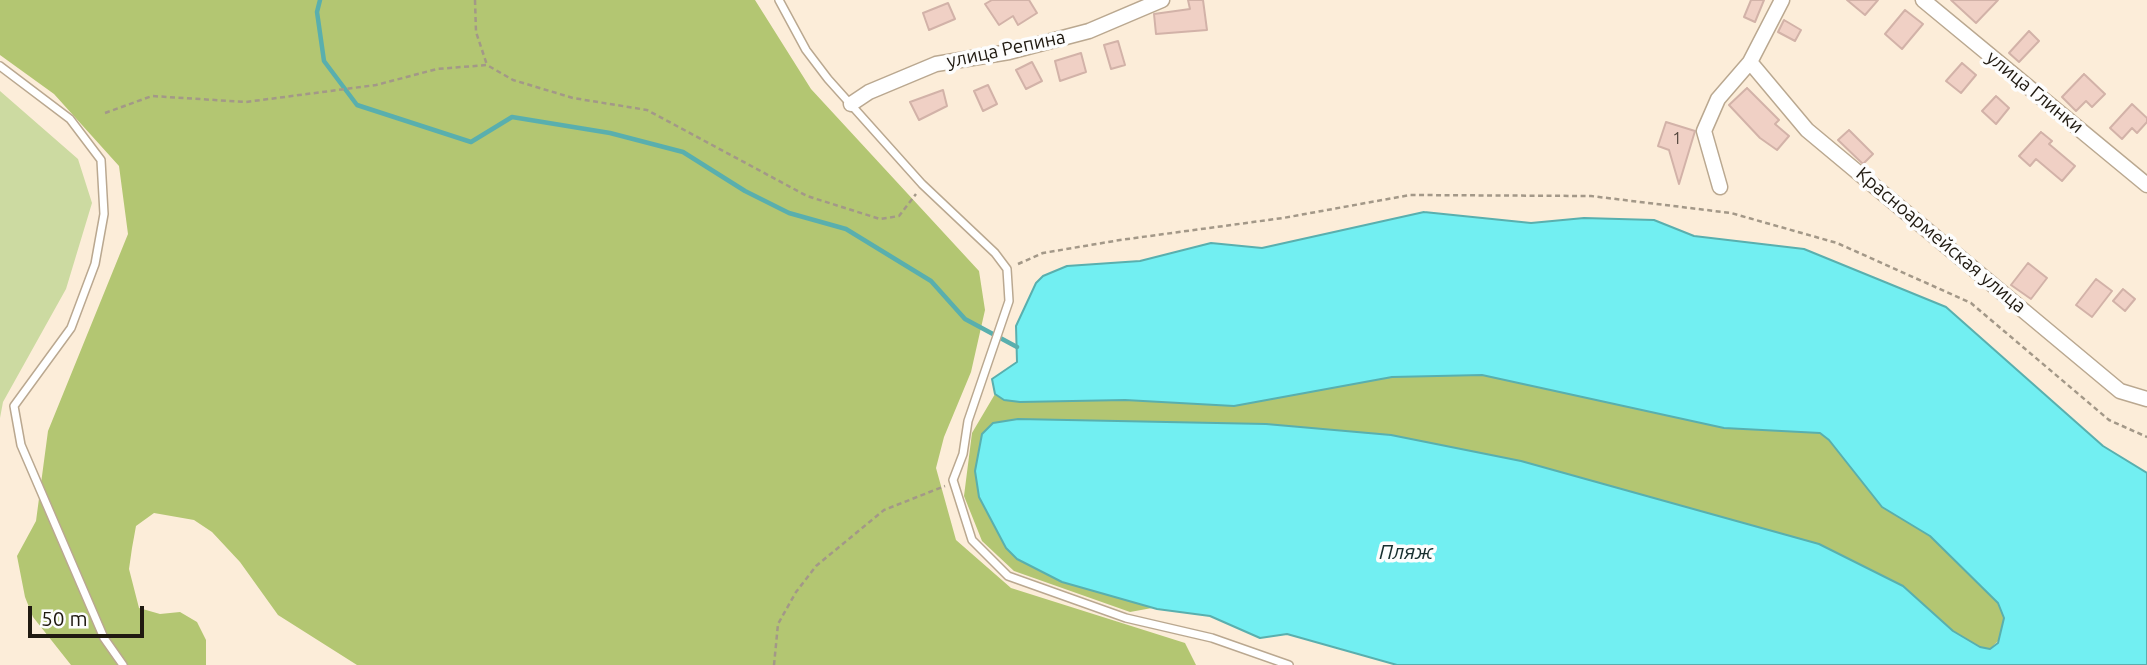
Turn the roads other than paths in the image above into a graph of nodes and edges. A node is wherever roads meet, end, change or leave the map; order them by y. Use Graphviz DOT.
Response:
graph roads {
  1 [pos="779,0"];
  2 [pos="1162,0"];
  3 [pos="1782,0"];
  4 [pos="1923,0"];
  5 [pos="1750,62"];
  6 [pos="0,66"];
  7 [pos="851,104"];
  8 [pos="2147,185"];
  9 [pos="1720,187"];
  10 [pos="2147,399"];
  11 [pos="122,665"];
  12 [pos="1289,665"];
  1 -- 7 [label="lane"];
  2 -- 7 [label="street, улица Репина"];
  3 -- 5 [label="street"];
  4 -- 8 [label="street, улица Глинки"];
  5 -- 9 [label="street"];
  5 -- 10 [label="street, Красноармейская улица"];
  6 -- 11 [label="lane"];
  7 -- 12 [label="lane"];
}
